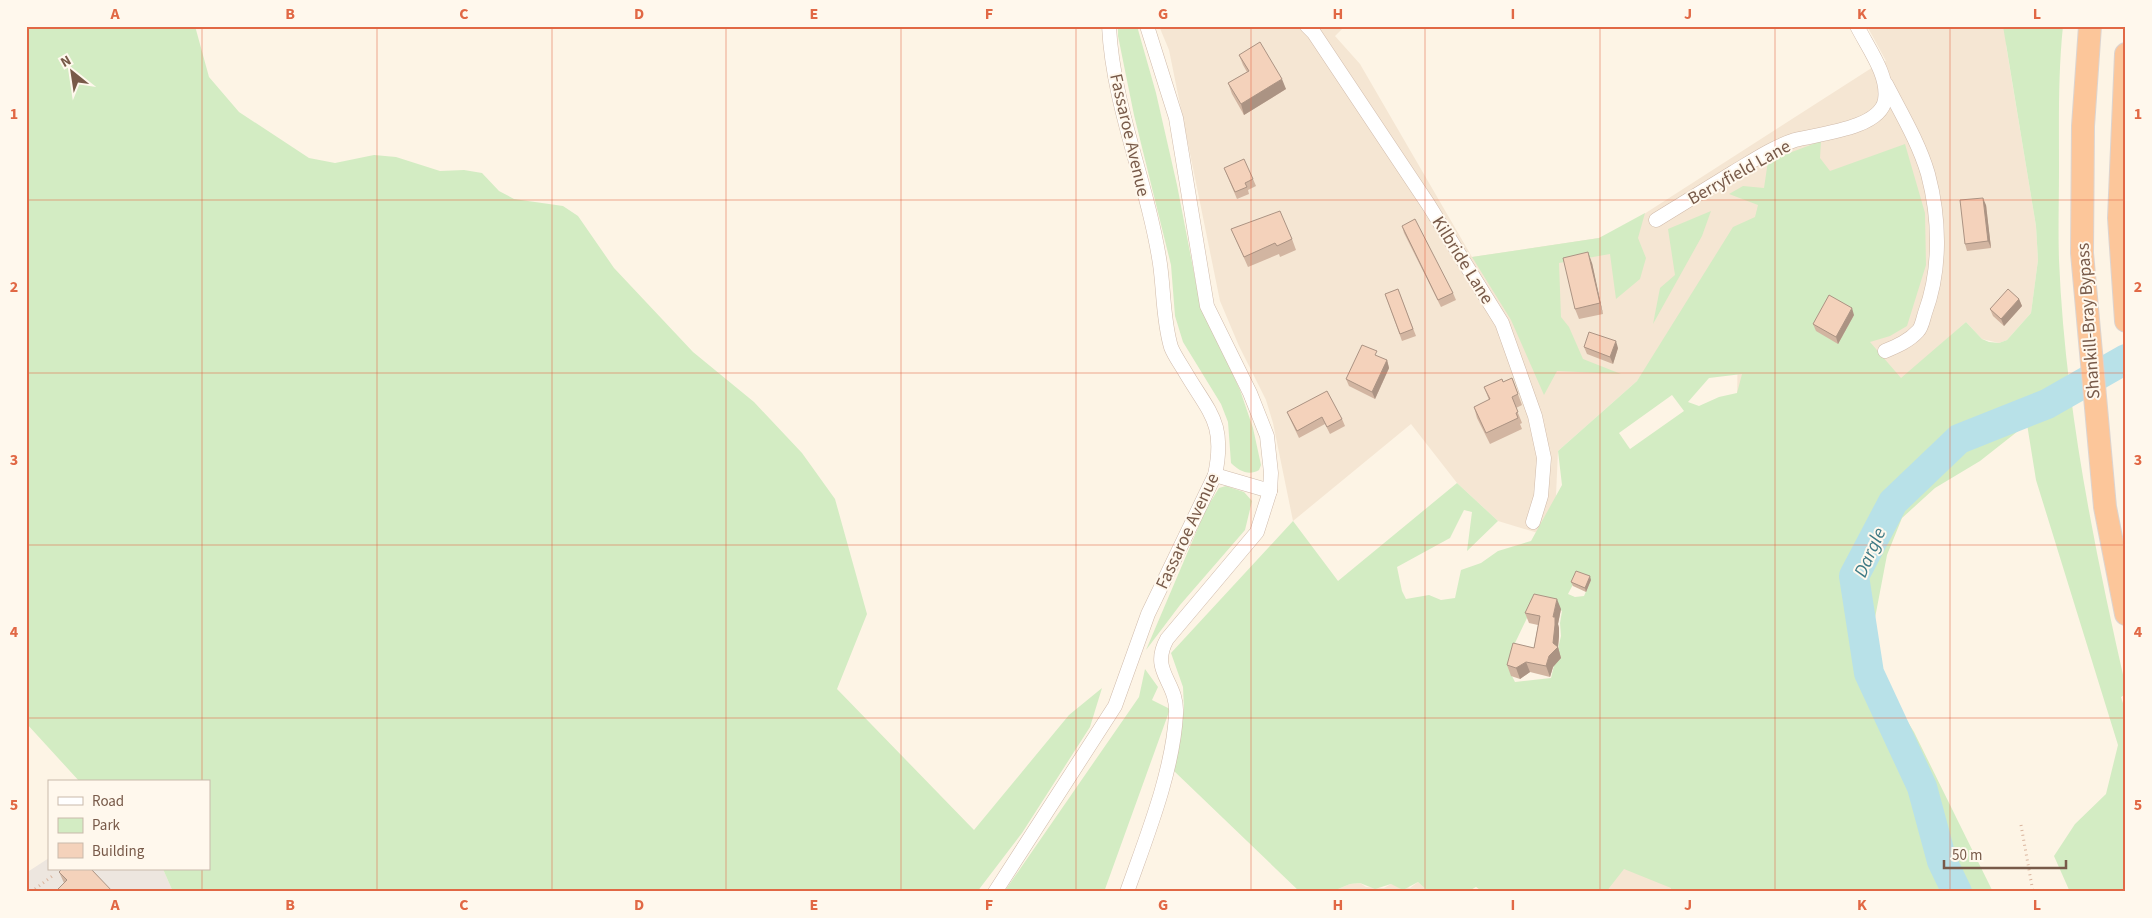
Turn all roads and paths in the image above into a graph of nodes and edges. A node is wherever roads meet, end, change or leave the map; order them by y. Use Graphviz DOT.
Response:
graph roads {
  1 [pos="1109,26"];
  2 [pos="1147,26"];
  3 [pos="1307,26"];
  4 [pos="1857,26"];
  5 [pos="2090,26"];
  6 [pos="2126,54"];
  7 [pos="1884,81"];
  8 [pos="1656,220"];
  9 [pos="2125,285"];
  10 [pos="2126,321"];
  11 [pos="1886,351"];
  12 [pos="1215,475"];
  13 [pos="1270,491"];
  14 [pos="1533,522"];
  15 [pos="2126,614"];
  16 [pos="2021,825"];
  17 [pos="55,874"];
  18 [pos="31,892"];
  19 [pos="995,892"];
  20 [pos="1127,892"];
  21 [pos="2033,892"];
  1 -- 12 [label="street, Fassaroe Avenue"];
  2 -- 13 [label="street"];
  3 -- 14 [label="street, Kilbride Lane"];
  4 -- 7 [label="street"];
  5 -- 15 [label="highway, Shankill-Bray Bypass"];
  6 -- 9 [label="highway"];
  7 -- 8 [label="street, Berryfield Lane"];
  7 -- 11 [label="street"];
  9 -- 10 [label="highway"];
  12 -- 13 [label="street"];
  12 -- 19 [label="street, Fassaroe Avenue"];
  13 -- 20 [label="street"];
  16 -- 21 [label="path"];
  17 -- 18 [label="path"];
}
